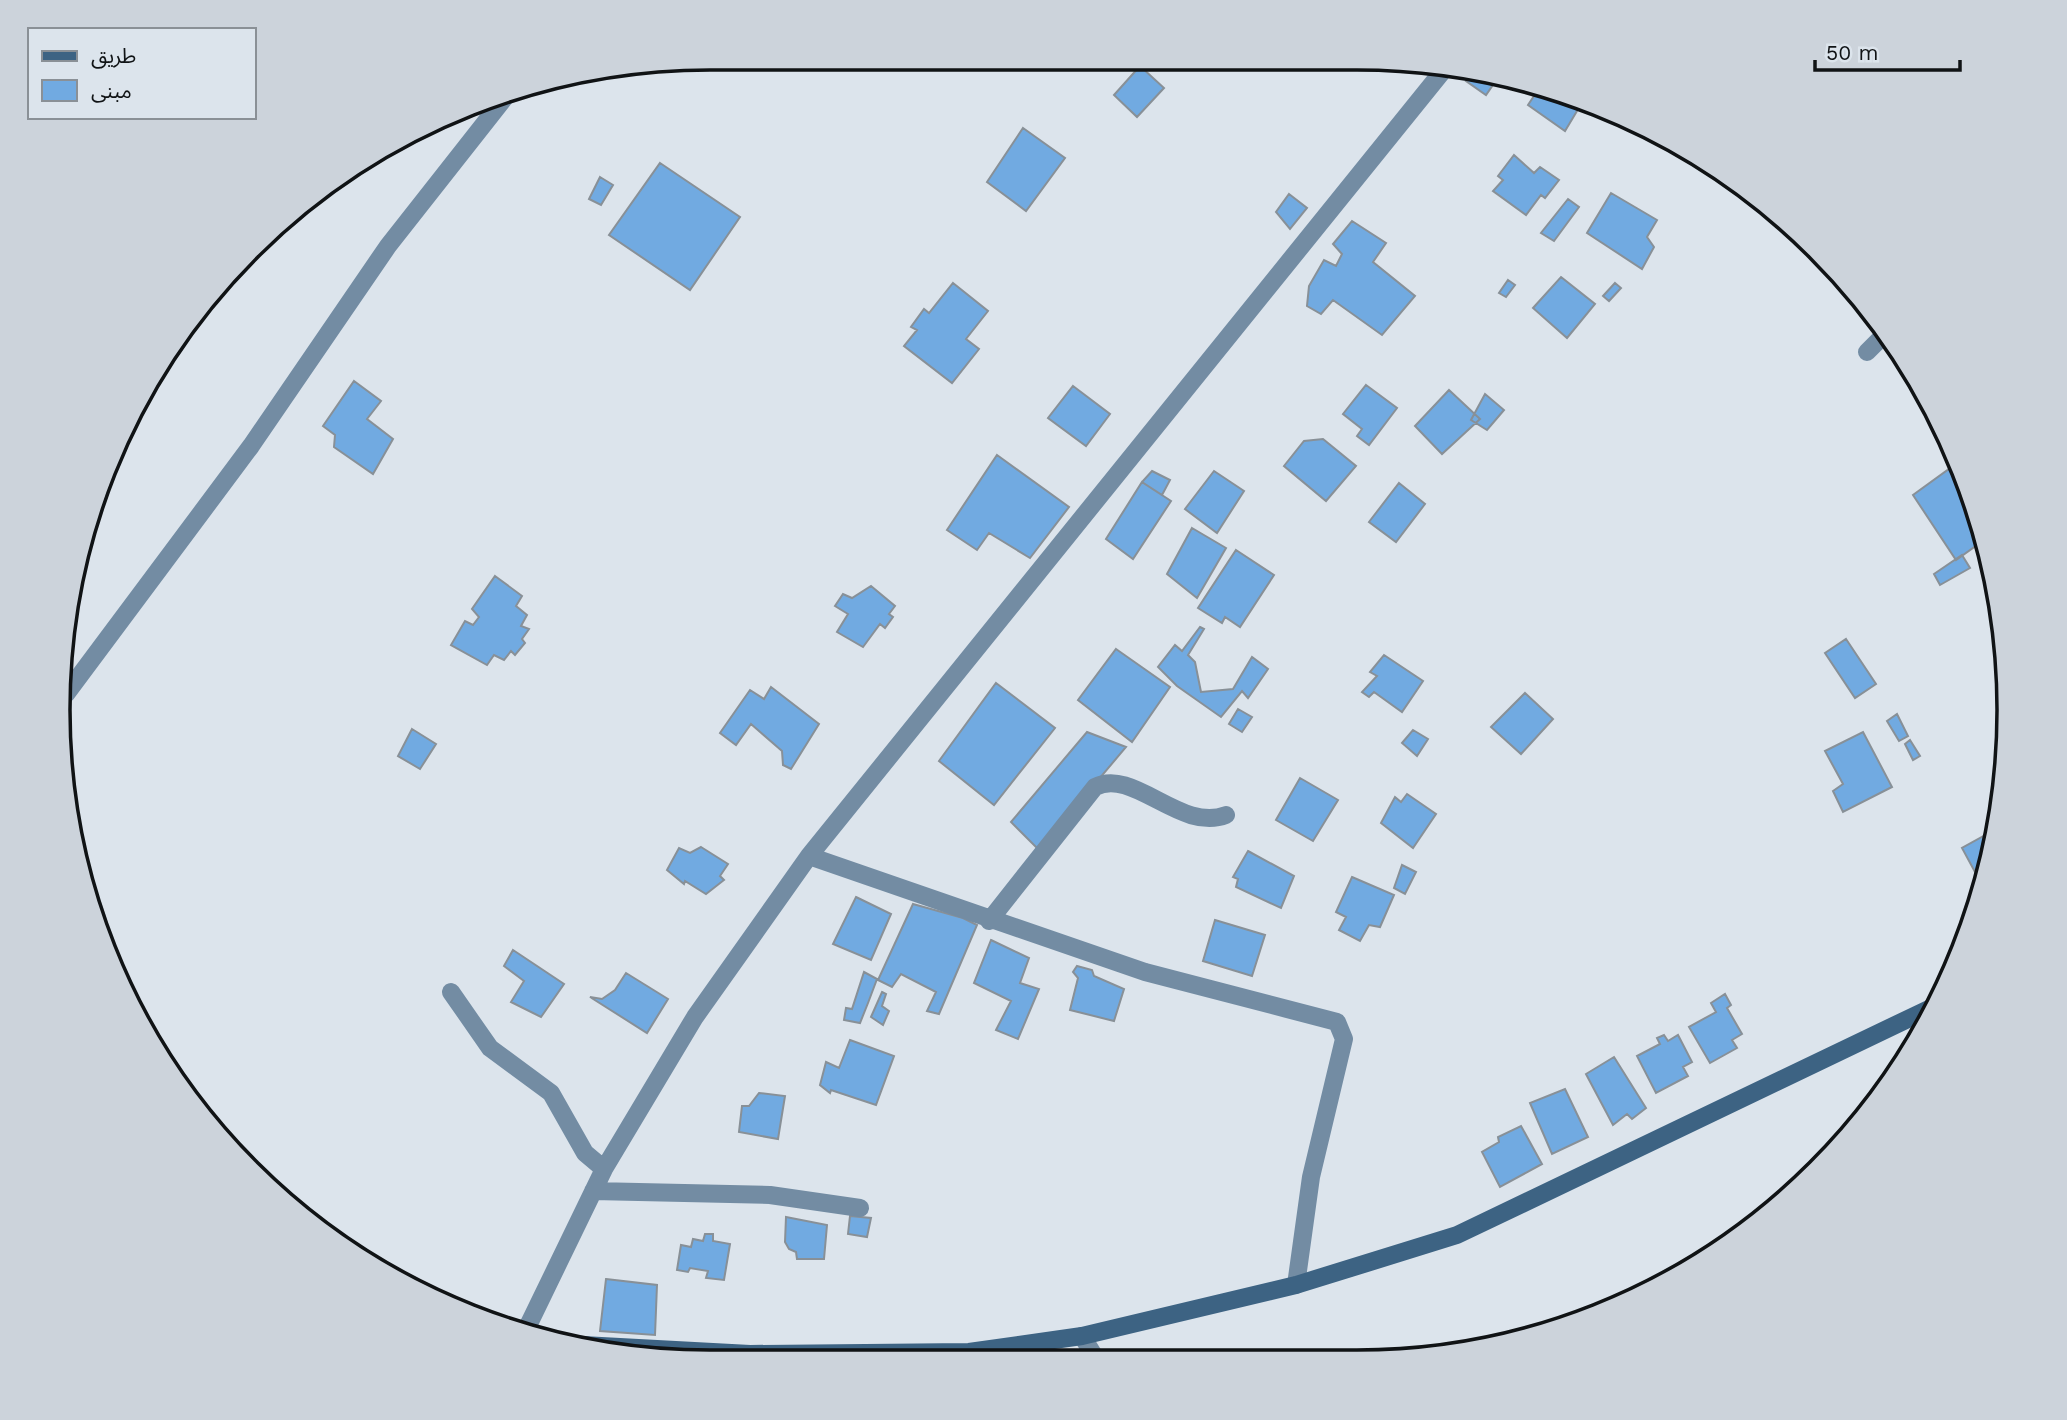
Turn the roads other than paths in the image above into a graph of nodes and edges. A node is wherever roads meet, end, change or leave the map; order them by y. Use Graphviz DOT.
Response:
graph roads {
  1 [pos="1439,75"];
  2 [pos="498,106"];
  3 [pos="1879,340"];
  4 [pos="1867,352"];
  5 [pos="71,688"];
  6 [pos="1226,816"];
  7 [pos="809,856"];
  8 [pos="989,920"];
  9 [pos="451,992"];
  10 [pos="1920,1013"];
  11 [pos="604,1169"];
  12 [pos="593,1191"];
  13 [pos="860,1208"];
  14 [pos="1296,1285"];
  15 [pos="529,1324"];
  16 [pos="1082,1336"];
  17 [pos="983,1350"];
  18 [pos="1091,1350"];
  1 -- 7 [label="street"];
  2 -- 5 [label="street"];
  3 -- 4 [label="street"];
  6 -- 8 [label="street"];
  7 -- 8 [label="street"];
  7 -- 11 [label="street"];
  8 -- 14 [label="street"];
  9 -- 11 [label="street"];
  10 -- 14 [label="main road"];
  11 -- 12 [label="street"];
  12 -- 13 [label="street"];
  12 -- 15 [label="street"];
  14 -- 16 [label="main road"];
  16 -- 17 [label="main road"];
  16 -- 18 [label="street"];
}
